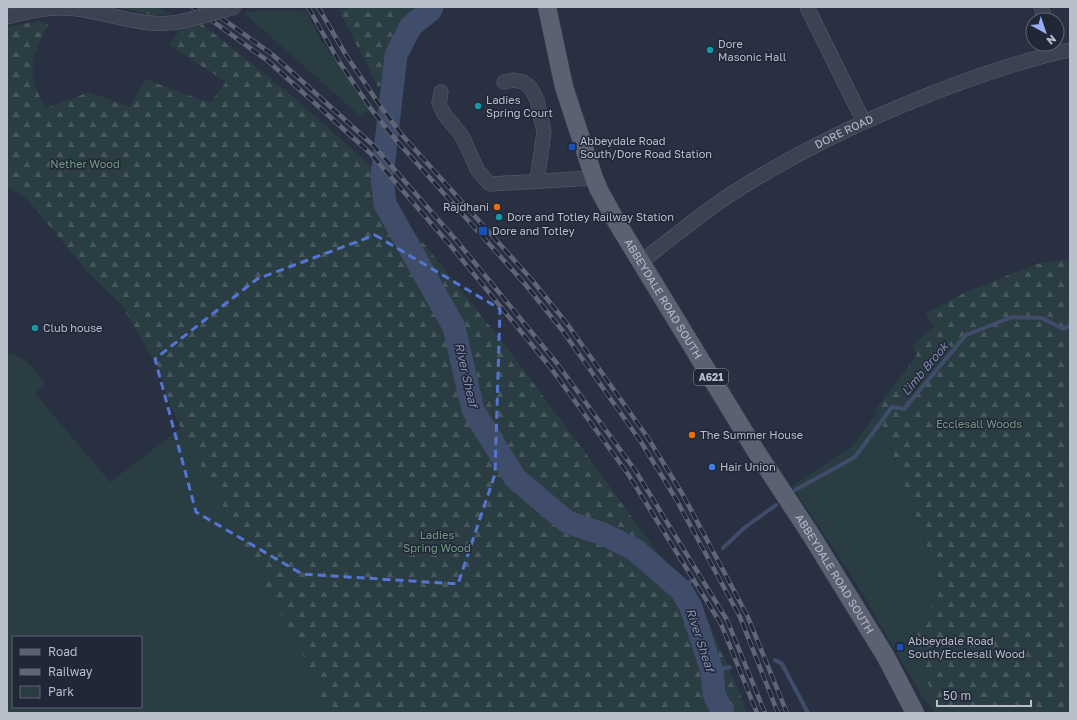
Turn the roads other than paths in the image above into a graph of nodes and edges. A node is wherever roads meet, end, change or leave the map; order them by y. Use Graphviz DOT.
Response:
graph roads {
  1 [pos="234,7"];
  2 [pos="547,7"];
  3 [pos="807,7"];
  4 [pos="7,17"];
  5 [pos="1044,52"];
  6 [pos="504,82"];
  7 [pos="440,92"];
  8 [pos="864,122"];
  9 [pos="594,178"];
  10 [pos="537,181"];
  11 [pos="641,262"];
  12 [pos="915,713"];
  1 -- 4 [label="street, bridge"];
  2 -- 9 [label="main road, ABBEYDALE ROAD SOUTH / A621"];
  3 -- 8 [label="street"];
  5 -- 8 [label="street, DORE ROAD"];
  6 -- 10 [label="street"];
  7 -- 10 [label="street"];
  8 -- 11 [label="street, DORE ROAD"];
  9 -- 10 [label="street"];
  9 -- 11 [label="main road, ABBEYDALE ROAD SOUTH / A621"];
  11 -- 12 [label="main road, ABBEYDALE ROAD SOUTH / A621"];
}
